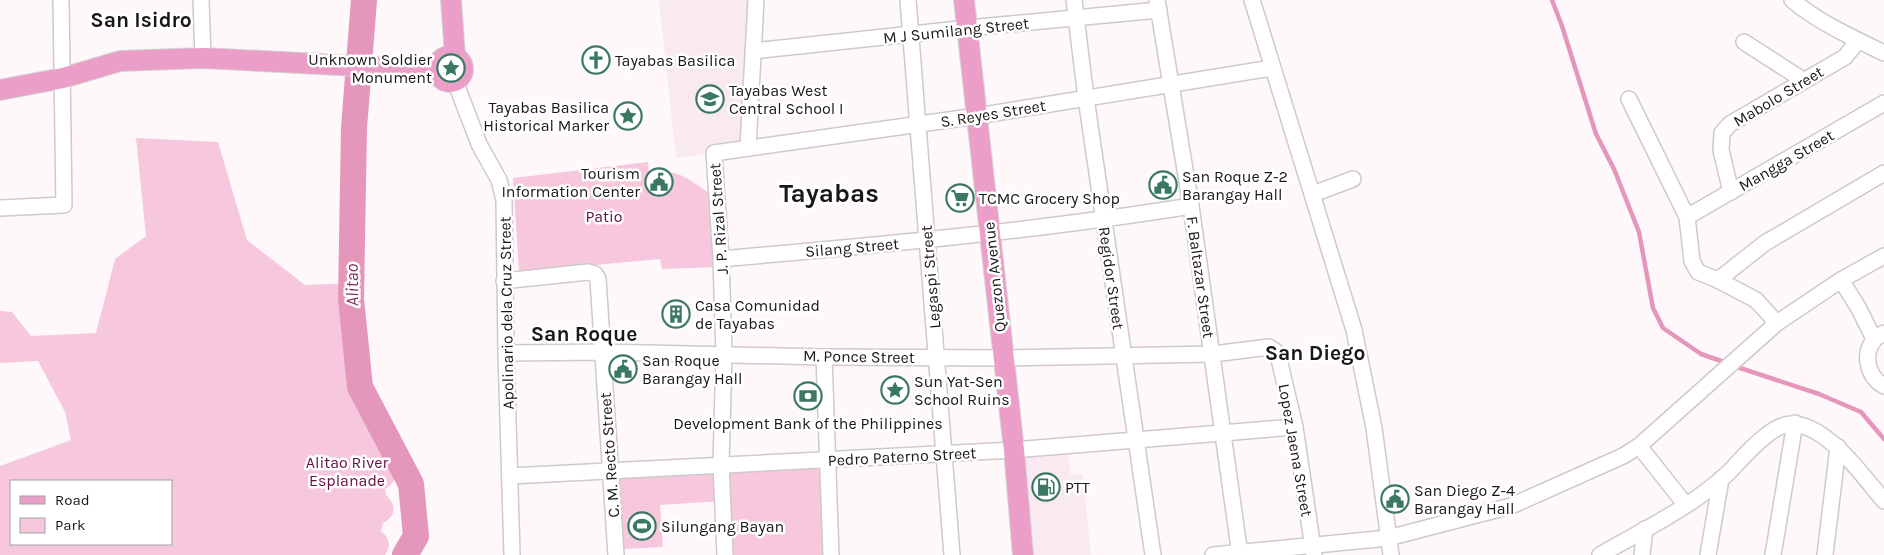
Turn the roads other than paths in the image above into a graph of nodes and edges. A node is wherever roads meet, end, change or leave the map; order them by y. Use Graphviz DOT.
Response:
graph roads {
  1 [pos="61,0"];
  2 [pos="202,0"];
  3 [pos="451,0"];
  4 [pos="756,0"];
  5 [pos="908,0"];
  6 [pos="964,0"];
  7 [pos="1074,0"];
  8 [pos="1252,0"];
  9 [pos="1792,0"];
  10 [pos="1158,5"];
  11 [pos="1076,18"];
  12 [pos="968,28"];
  13 [pos="910,34"];
  14 [pos="1858,41"];
  15 [pos="1744,42"];
  16 [pos="753,51"];
  17 [pos="1884,53"];
  18 [pos="455,56"];
  19 [pos="203,58"];
  20 [pos="1272,68"];
  21 [pos="437,70"];
  22 [pos="63,78"];
  23 [pos="1803,80"];
  24 [pos="455,81"];
  25 [pos="1171,84"];
  26 [pos="0,90"];
  27 [pos="1086,98"];
  28 [pos="1629,99"];
  29 [pos="1884,103"];
  30 [pos="977,116"];
  31 [pos="918,124"];
  32 [pos="748,147"];
  33 [pos="714,153"];
  34 [pos="1884,173"];
  35 [pos="1353,179"];
  36 [pos="1731,192"];
  37 [pos="1313,194"];
  38 [pos="1191,206"];
  39 [pos="0,208"];
  40 [pos="1687,217"];
  41 [pos="1104,220"];
  42 [pos="989,232"];
  43 [pos="927,240"];
  44 [pos="1884,256"];
  45 [pos="721,259"];
  46 [pos="1718,280"];
  47 [pos="1841,280"];
  48 [pos="504,281"];
  49 [pos="1777,323"];
  50 [pos="1879,336"];
  51 [pos="506,352"];
  52 [pos="603,352"];
  53 [pos="724,353"];
  54 [pos="1213,354"];
  55 [pos="1124,356"];
  56 [pos="824,357"];
  57 [pos="937,357"];
  58 [pos="1003,358"];
  59 [pos="1884,386"];
  60 [pos="1795,424"];
  61 [pos="1295,427"];
  62 [pos="1223,433"];
  63 [pos="1135,440"];
  64 [pos="1639,446"];
  65 [pos="1838,447"];
  66 [pos="1014,450"];
  67 [pos="944,454"];
  68 [pos="828,460"];
  69 [pos="721,465"];
  70 [pos="610,470"];
  71 [pos="510,476"];
  72 [pos="1721,479"];
  73 [pos="1884,501"];
  74 [pos="1685,504"];
  75 [pos="1645,528"];
  76 [pos="1388,538"];
  77 [pos="1314,551"];
  78 [pos="1240,554"];
  79 [pos="512,555"];
  80 [pos="616,555"];
  81 [pos="725,555"];
  82 [pos="831,555"];
  83 [pos="952,555"];
  84 [pos="1023,555"];
  85 [pos="1153,555"];
  86 [pos="1213,555"];
  87 [pos="1391,555"];
  88 [pos="1600,555"];
  89 [pos="1642,555"];
  90 [pos="1708,555"];
  91 [pos="1773,555"];
  92 [pos="1825,555"];
  1 -- 22 [label="street"];
  2 -- 19 [label="street"];
  3 -- 18 [label="main road"];
  4 -- 16 [label="street"];
  5 -- 13 [label="street, Legaspi Street"];
  6 -- 12 [label="main road, Quezon Avenue"];
  7 -- 11 [label="street, Regidor Street"];
  8 -- 20 [label="street"];
  9 -- 14 [label="street"];
  10 -- 11 [label="street, M J Sumilang Street"];
  10 -- 25 [label="street, F. Baltazar Street"];
  11 -- 12 [label="street, M J Sumilang Street"];
  11 -- 27 [label="street, Regidor Street"];
  12 -- 13 [label="street, M J Sumilang Street"];
  12 -- 30 [label="main road, Quezon Avenue"];
  13 -- 16 [label="street, M J Sumilang Street"];
  13 -- 31 [label="street, Legaspi Street"];
  14 -- 17 [label="street"];
  14 -- 23 [label="street, Mabolo Street"];
  15 -- 23 [label="street"];
  16 -- 32 [label="street"];
  18 -- 21 [label="main road"];
  18 -- 24 [label="main road"];
  19 -- 21 [label="main road"];
  19 -- 22 [label="main road"];
  20 -- 25 [label="street, S. Reyes Street"];
  20 -- 37 [label="street"];
  21 -- 24 [label="main road"];
  22 -- 26 [label="main road"];
  22 -- 39 [label="street"];
  23 -- 36 [label="street, Mabolo Street"];
  24 -- 48 [label="street, Apolinario dela Cruz Street"];
  25 -- 27 [label="street, S. Reyes Street"];
  25 -- 38 [label="street, F. Baltazar Street"];
  27 -- 30 [label="street, S. Reyes Street"];
  27 -- 41 [label="street, Regidor Street"];
  28 -- 40 [label="street"];
  29 -- 36 [label="street, Mangga Street"];
  30 -- 31 [label="street, S. Reyes Street"];
  30 -- 42 [label="main road, Quezon Avenue"];
  31 -- 32 [label="street, S. Reyes Street"];
  31 -- 43 [label="street, Legaspi Street"];
  32 -- 33 [label="street, S. Reyes Street"];
  33 -- 45 [label="street, J. P. Rizal Street"];
  34 -- 46 [label="street"];
  35 -- 37 [label="street"];
  36 -- 40 [label="street, Mangga Street"];
  37 -- 76 [label="street"];
  38 -- 41 [label="street, Silang Street"];
  38 -- 54 [label="street, F. Baltazar Street"];
  40 -- 46 [label="street"];
  41 -- 42 [label="street, Silang Street"];
  41 -- 55 [label="street, Regidor Street"];
  42 -- 43 [label="street, Silang Street"];
  42 -- 58 [label="main road, Quezon Avenue"];
  43 -- 45 [label="street, Silang Street"];
  43 -- 57 [label="street, Legaspi Street"];
  44 -- 47 [label="street"];
  45 -- 53 [label="street, J. P. Rizal Street"];
  46 -- 49 [label="street"];
  47 -- 49 [label="street"];
  47 -- 50 [label="street"];
  48 -- 51 [label="street, Apolinario dela Cruz Street"];
  48 -- 52 [label="street, C. M. Recto Street"];
  49 -- 64 [label="street"];
  50 -- 59 [label="street"];
  51 -- 52 [label="street, M. Ponce Street"];
  51 -- 71 [label="street, Apolinario dela Cruz Street"];
  52 -- 53 [label="street, M. Ponce Street"];
  52 -- 70 [label="street, C. M. Recto Street"];
  53 -- 56 [label="street, M. Ponce Street"];
  53 -- 69 [label="street, J. P. Rizal Street"];
  54 -- 55 [label="street, M. Ponce Street"];
  54 -- 61 [label="street, Lopez Jaena Street"];
  54 -- 62 [label="street, F. Baltazar Street"];
  55 -- 58 [label="street, M. Ponce Street"];
  55 -- 63 [label="street, Regidor Street"];
  56 -- 57 [label="street, M. Ponce Street"];
  56 -- 68 [label="street"];
  57 -- 58 [label="street, M. Ponce Street"];
  57 -- 67 [label="street, Legaspi Street"];
  58 -- 66 [label="main road, Quezon Avenue"];
  60 -- 65 [label="street"];
  60 -- 72 [label="street"];
  60 -- 91 [label="street"];
  61 -- 62 [label="street, Pedro Paterno Street"];
  61 -- 77 [label="street, Lopez Jaena Street"];
  62 -- 63 [label="street, Pedro Paterno Street"];
  62 -- 78 [label="street, F. Baltazar Street"];
  63 -- 66 [label="street, Pedro Paterno Street"];
  63 -- 85 [label="street, Regidor Street"];
  64 -- 74 [label="street"];
  64 -- 76 [label="street"];
  65 -- 73 [label="street"];
  65 -- 92 [label="street"];
  66 -- 67 [label="street, Pedro Paterno Street"];
  66 -- 84 [label="main road, Quezon Avenue"];
  67 -- 68 [label="street, Pedro Paterno Street"];
  67 -- 83 [label="street, Legaspi Street"];
  68 -- 69 [label="street, Pedro Paterno Street"];
  68 -- 82 [label="street"];
  69 -- 70 [label="street, Pedro Paterno Street"];
  69 -- 81 [label="street, J. P. Rizal Street"];
  70 -- 71 [label="street, Pedro Paterno Street"];
  70 -- 80 [label="street, C. M. Recto Street"];
  71 -- 79 [label="street, Apolinario dela Cruz Street"];
  72 -- 74 [label="street"];
  72 -- 90 [label="street"];
  74 -- 75 [label="street"];
  75 -- 88 [label="street"];
  75 -- 89 [label="street"];
  76 -- 77 [label="street"];
  76 -- 87 [label="street"];
  77 -- 78 [label="street"];
  78 -- 86 [label="street"];
}
